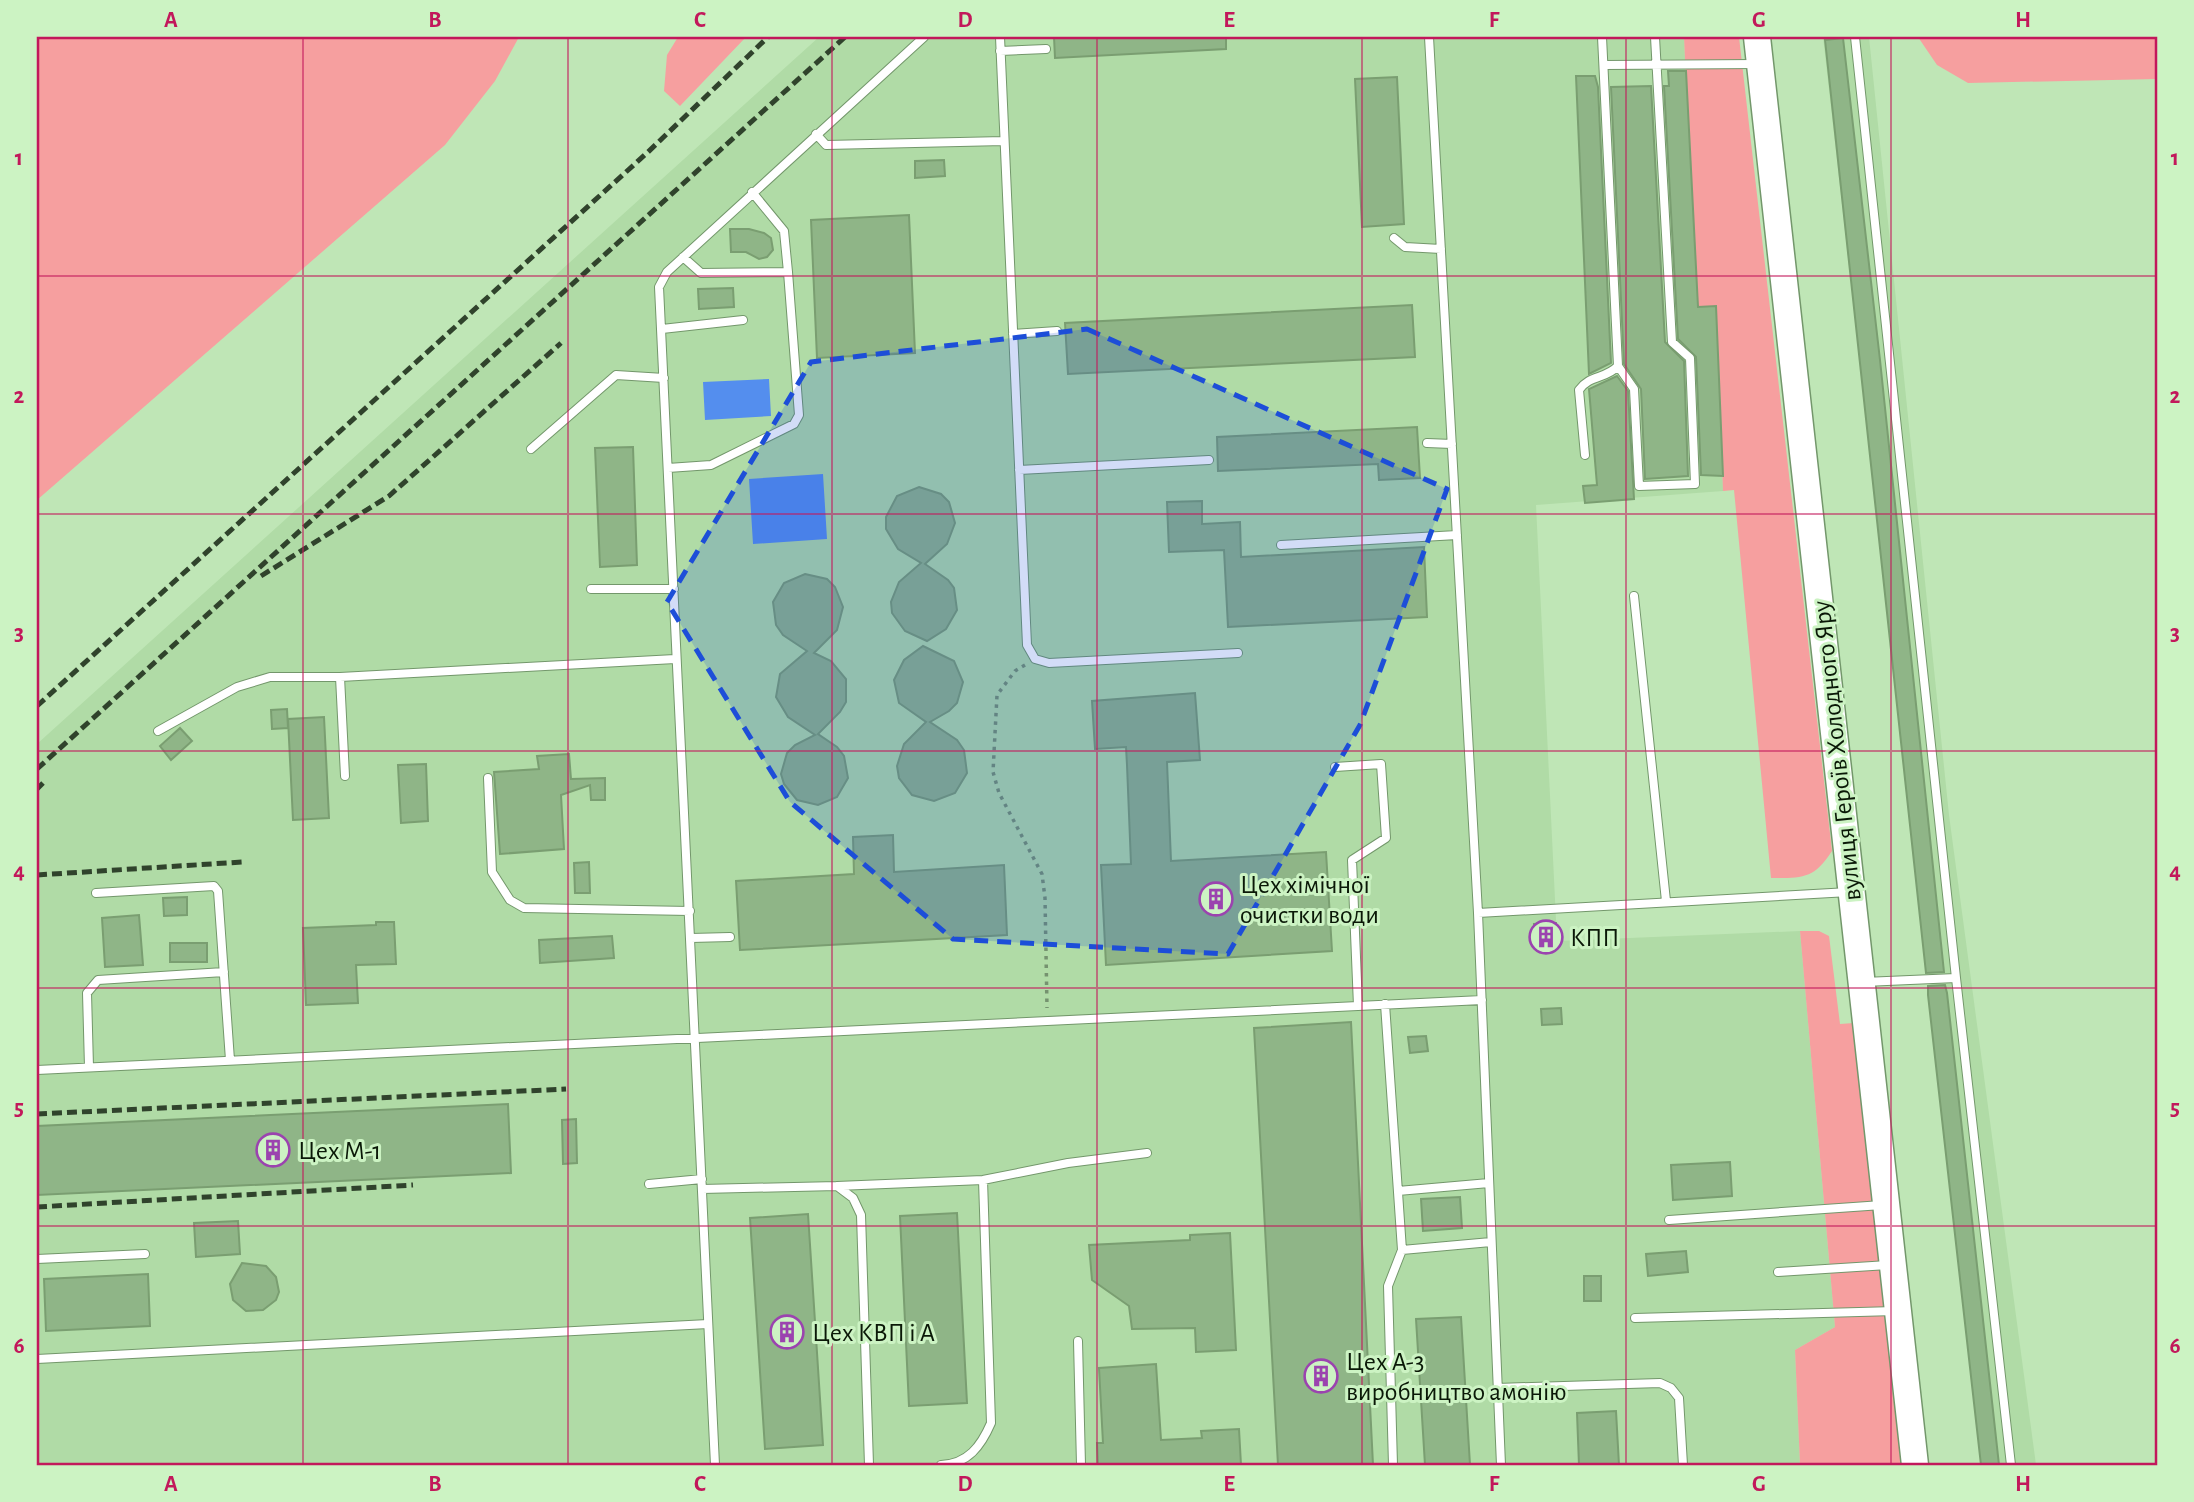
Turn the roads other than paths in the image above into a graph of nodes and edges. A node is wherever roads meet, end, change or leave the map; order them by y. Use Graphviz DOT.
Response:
graph roads {
  1 [pos="924,37"];
  2 [pos="1000,37"];
  3 [pos="1429,37"];
  4 [pos="1602,37"];
  5 [pos="1655,37"];
  6 [pos="1757,37"];
  7 [pos="1855,37"];
  8 [pos="1046,49"];
  9 [pos="1000,51"];
  10 [pos="1656,63"];
  11 [pos="1760,64"];
  12 [pos="1604,65"];
  13 [pos="816,134"];
  14 [pos="1004,141"];
  15 [pos="752,192"];
  16 [pos="1394,238"];
  17 [pos="1441,249"];
  18 [pos="682,257"];
  19 [pos="788,272"];
  20 [pos="743,320"];
  21 [pos="662,329"];
  22 [pos="1057,331"];
  23 [pos="1013,334"];
  24 [pos="1618,366"];
  25 [pos="664,378"];
  26 [pos="1427,443"];
  27 [pos="1452,444"];
  28 [pos="531,449"];
  29 [pos="1585,455"];
  30 [pos="1209,460"];
  31 [pos="668,468"];
  32 [pos="1019,470"];
  33 [pos="1457,535"];
  34 [pos="1281,545"];
  35 [pos="591,589"];
  36 [pos="674,590"];
  37 [pos="1634,596"];
  38 [pos="1238,653"];
  39 [pos="675,659"];
  40 [pos="340,677"];
  41 [pos="158,731"];
  42 [pos="1335,767"];
  43 [pos="345,776"];
  44 [pos="488,778"];
  45 [pos="1852,892"];
  46 [pos="96,893"];
  47 [pos="1666,901"];
  48 [pos="690,911"];
  49 [pos="1478,913"];
  50 [pos="730,937"];
  51 [pos="691,938"];
  52 [pos="224,972"];
  53 [pos="1956,978"];
  54 [pos="1861,982"];
  55 [pos="1482,1000"];
  56 [pos="1385,1004"];
  57 [pos="1358,1006"];
  58 [pos="696,1037"];
  59 [pos="230,1060"];
  60 [pos="89,1067"];
  61 [pos="37,1070"];
  62 [pos="1147,1153"];
  63 [pos="702,1179"];
  64 [pos="983,1180"];
  65 [pos="1489,1183"];
  66 [pos="649,1184"];
  67 [pos="837,1186"];
  68 [pos="702,1189"];
  69 [pos="1398,1191"];
  70 [pos="1885,1205"];
  71 [pos="1669,1220"];
  72 [pos="1492,1242"];
  73 [pos="1402,1250"];
  74 [pos="145,1254"];
  75 [pos="37,1259"];
  76 [pos="1891,1265"];
  77 [pos="1778,1272"];
  78 [pos="1898,1311"];
  79 [pos="1635,1318"];
  80 [pos="708,1324"];
  81 [pos="1078,1341"];
  82 [pos="37,1359"];
  83 [pos="1497,1388"];
  84 [pos="715,1465"];
  85 [pos="869,1465"];
  86 [pos="941,1465"];
  87 [pos="1082,1465"];
  88 [pos="1394,1465"];
  89 [pos="1501,1465"];
  90 [pos="1683,1465"];
  91 [pos="1915,1465"];
  92 [pos="2011,1465"];
  1 -- 13 [label="lane"];
  2 -- 9 [label="lane"];
  3 -- 17 [label="lane"];
  4 -- 12 [label="lane"];
  5 -- 10 [label="lane"];
  6 -- 11 [label="main road, вулиця Героїв Холодного Яру"];
  7 -- 53 [label="lane"];
  8 -- 9 [label="lane"];
  9 -- 14 [label="lane"];
  10 -- 11 [label="lane"];
  10 -- 12 [label="lane"];
  10 -- 24 [label="lane"];
  11 -- 45 [label="main road, вулиця Героїв Холодного Яру"];
  12 -- 24 [label="lane"];
  13 -- 14 [label="lane"];
  13 -- 15 [label="lane"];
  14 -- 23 [label="lane"];
  15 -- 18 [label="lane"];
  15 -- 19 [label="lane"];
  16 -- 17 [label="lane"];
  17 -- 27 [label="lane"];
  18 -- 19 [label="lane"];
  18 -- 21 [label="lane"];
  19 -- 31 [label="lane"];
  20 -- 21 [label="lane"];
  21 -- 25 [label="lane"];
  22 -- 23 [label="lane"];
  23 -- 32 [label="lane"];
  24 -- 29 [label="lane"];
  25 -- 28 [label="lane"];
  25 -- 31 [label="lane"];
  26 -- 27 [label="lane"];
  27 -- 33 [label="lane"];
  30 -- 32 [label="lane"];
  31 -- 36 [label="lane"];
  32 -- 38 [label="lane"];
  33 -- 34 [label="lane"];
  33 -- 49 [label="lane"];
  35 -- 36 [label="lane"];
  36 -- 39 [label="lane"];
  37 -- 47 [label="lane"];
  39 -- 40 [label="lane"];
  39 -- 48 [label="lane"];
  40 -- 41 [label="lane"];
  40 -- 43 [label="lane"];
  42 -- 57 [label="lane"];
  44 -- 48 [label="lane"];
  45 -- 47 [label="lane"];
  45 -- 54 [label="main road, вулиця Героїв Холодного Яру"];
  46 -- 52 [label="lane"];
  47 -- 49 [label="lane"];
  48 -- 51 [label="lane"];
  49 -- 55 [label="lane"];
  50 -- 51 [label="lane"];
  51 -- 58 [label="lane"];
  52 -- 59 [label="lane"];
  52 -- 60 [label="lane"];
  53 -- 54 [label="lane"];
  53 -- 92 [label="lane"];
  54 -- 70 [label="main road, вулиця Героїв Холодного Яру"];
  55 -- 56 [label="lane"];
  55 -- 65 [label="lane"];
  56 -- 57 [label="lane"];
  56 -- 69 [label="lane"];
  57 -- 58 [label="lane"];
  58 -- 59 [label="lane"];
  58 -- 63 [label="lane"];
  59 -- 60 [label="lane"];
  60 -- 61 [label="lane"];
  62 -- 64 [label="lane"];
  63 -- 66 [label="lane"];
  63 -- 68 [label="lane"];
  64 -- 67 [label="lane"];
  64 -- 86 [label="lane"];
  65 -- 69 [label="lane"];
  65 -- 72 [label="lane"];
  67 -- 68 [label="lane"];
  67 -- 85 [label="lane"];
  68 -- 80 [label="lane"];
  69 -- 73 [label="lane"];
  70 -- 71 [label="lane"];
  70 -- 76 [label="main road, вулиця Героїв Холодного Яру"];
  72 -- 73 [label="lane"];
  72 -- 83 [label="lane"];
  73 -- 88 [label="lane"];
  74 -- 75 [label="lane"];
  76 -- 77 [label="lane"];
  76 -- 78 [label="main road, вулиця Героїв Холодного Яру"];
  78 -- 79 [label="lane"];
  78 -- 91 [label="main road, вулиця Героїв Холодного Яру"];
  80 -- 82 [label="lane"];
  80 -- 84 [label="lane"];
  81 -- 87 [label="lane"];
  83 -- 89 [label="lane"];
  83 -- 90 [label="lane"];
}
